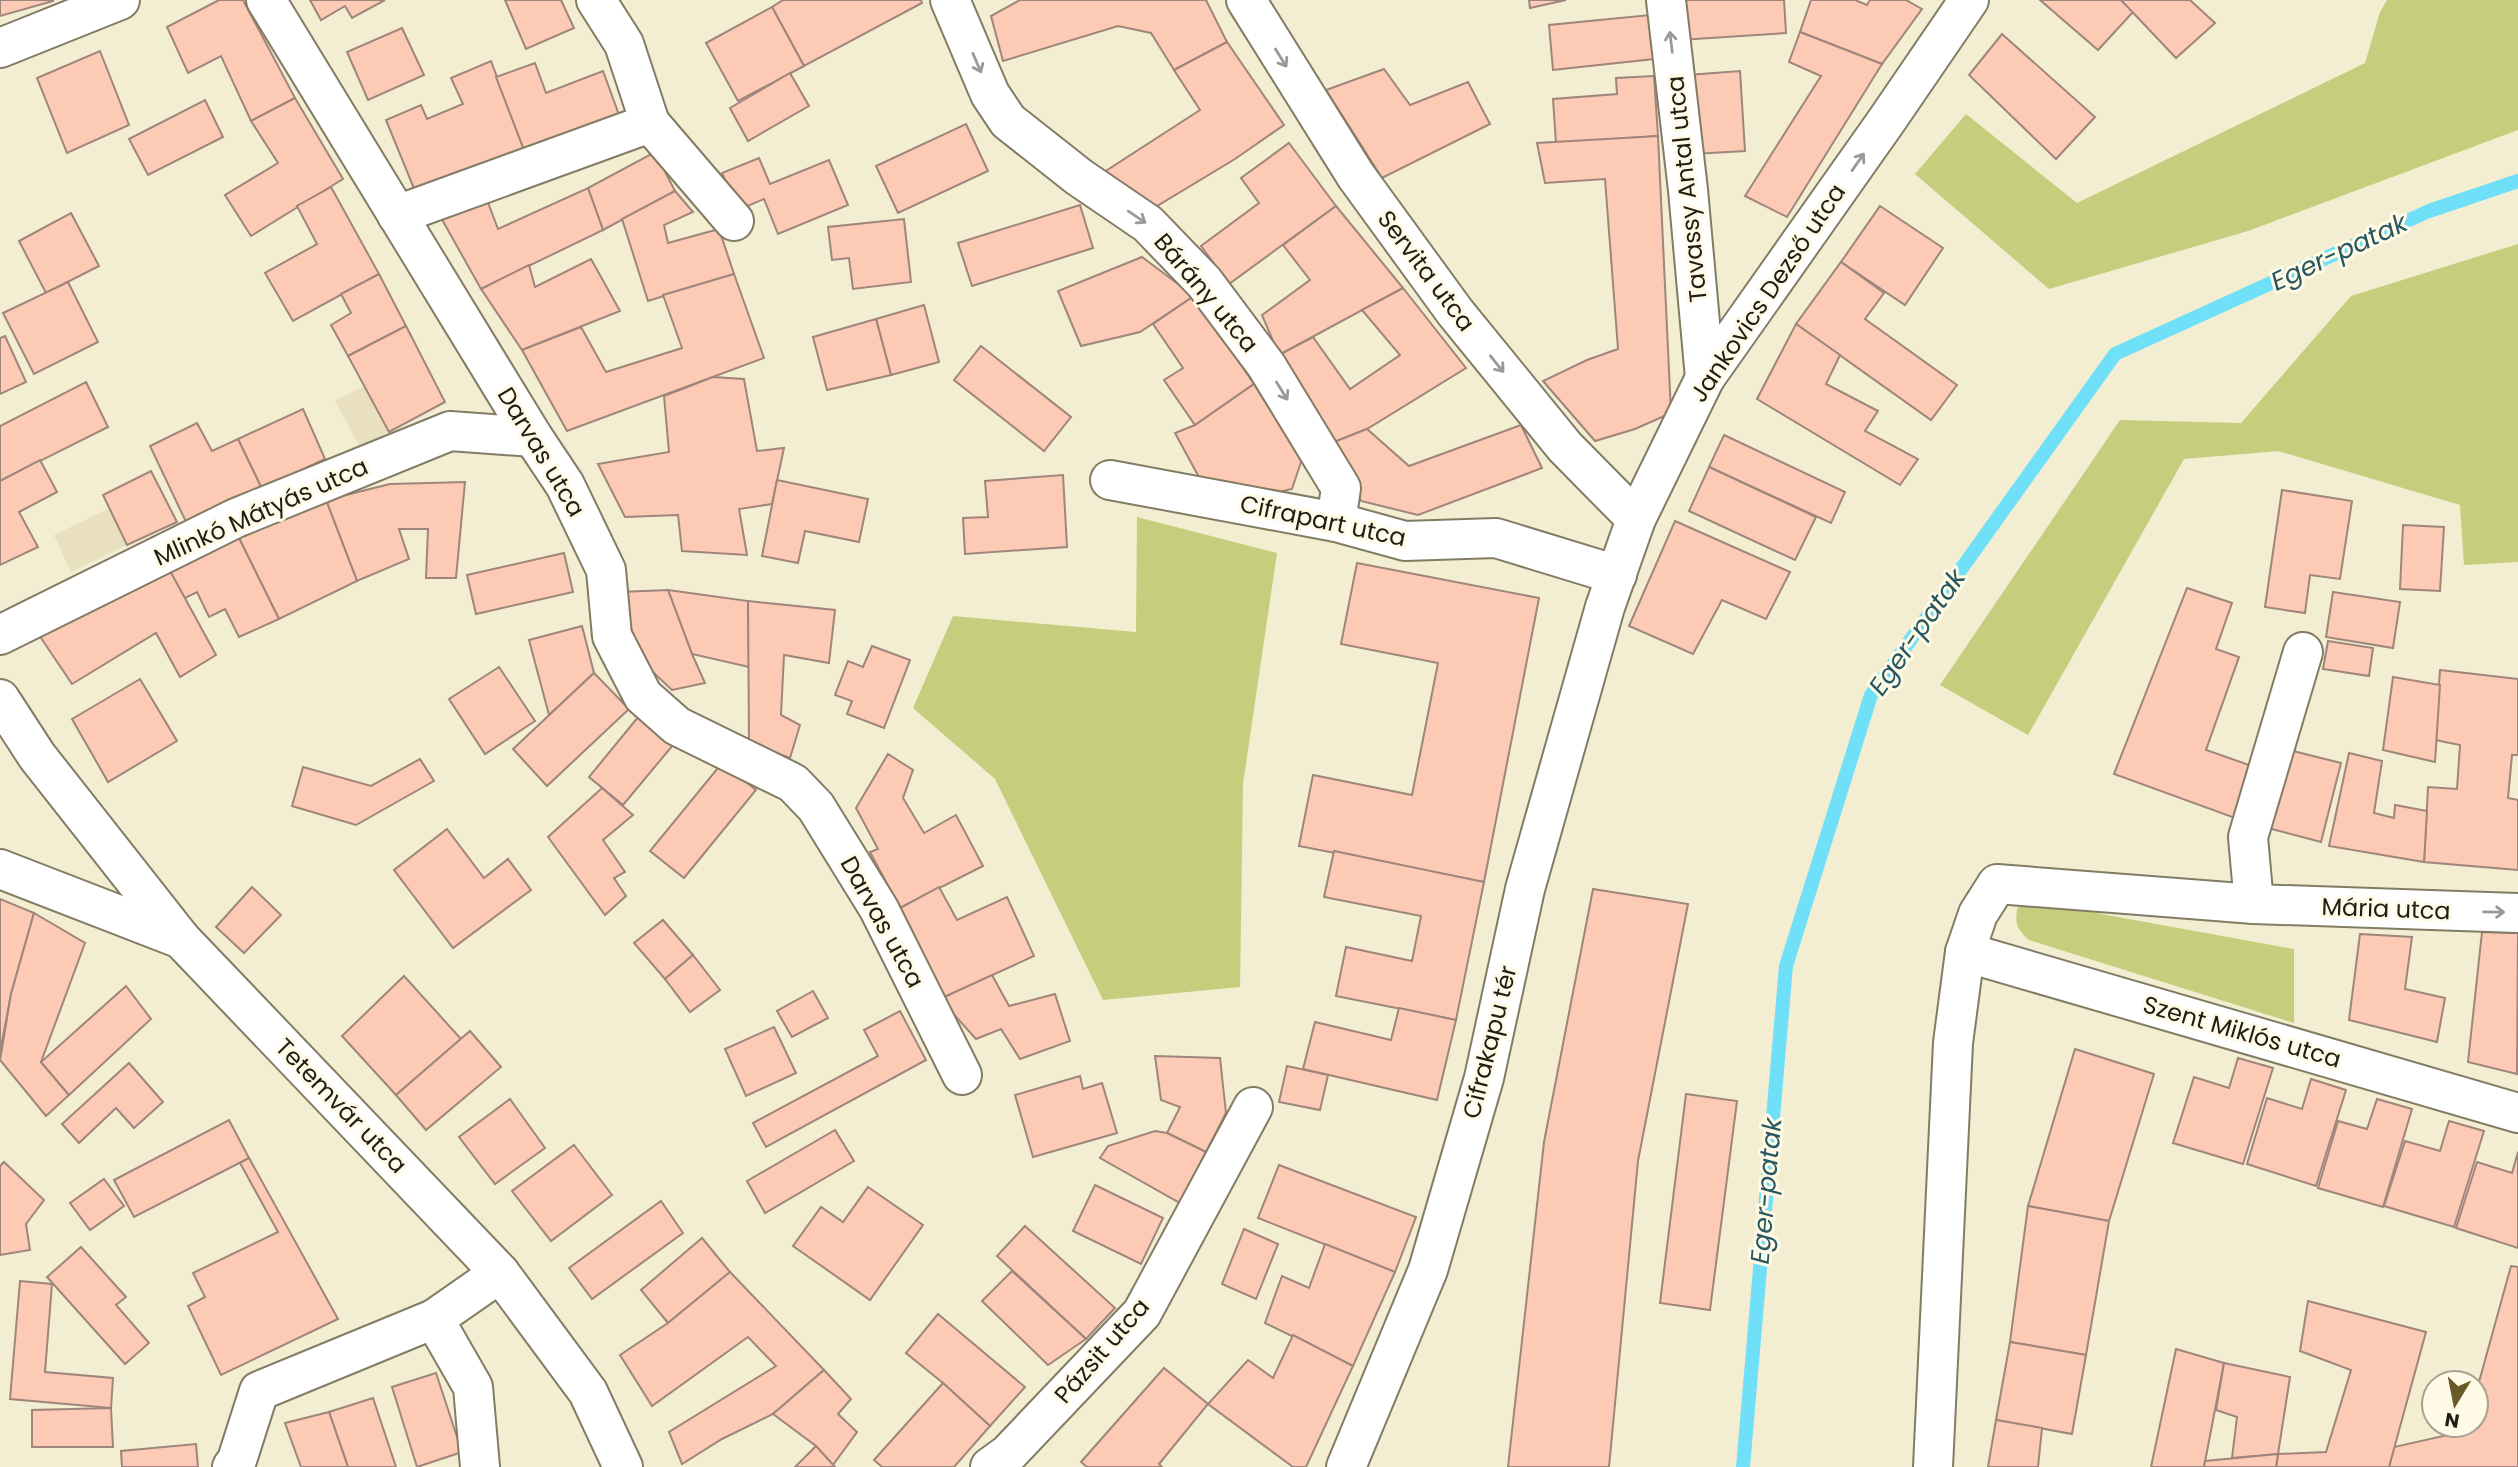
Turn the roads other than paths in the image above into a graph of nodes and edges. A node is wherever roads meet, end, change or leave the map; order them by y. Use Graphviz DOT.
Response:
graph roads {
  1 [pos="120,0"];
  2 [pos="266,0"];
  3 [pos="596,0"];
  4 [pos="950,0"];
  5 [pos="1246,0"];
  6 [pos="1666,0"];
  7 [pos="1969,0"];
  8 [pos="0,48"];
  9 [pos="650,123"];
  10 [pos="397,215"];
  11 [pos="734,221"];
  12 [pos="1705,377"];
  13 [pos="533,437"];
  14 [pos="1110,480"];
  15 [pos="1636,519"];
  16 [pos="1336,522"];
  17 [pos="1611,591"];
  18 [pos="0,635"];
  19 [pos="2303,652"];
  20 [pos="0,699"];
  21 [pos="0,869"];
  22 [pos="2255,904"];
  23 [pos="2518,913"];
  24 [pos="181,939"];
  25 [pos="1965,952"];
  26 [pos="962,1075"];
  27 [pos="1253,1107"];
  28 [pos="2518,1113"];
  29 [pos="500,1273"];
  30 [pos="434,1319"];
  31 [pos="232,1467"];
  32 [pos="480,1467"];
  33 [pos="623,1467"];
  34 [pos="990,1467"];
  35 [pos="1346,1467"];
  36 [pos="1933,1467"];
  1 -- 8 [label="street"];
  2 -- 10 [label="street, Darvas utca"];
  3 -- 9 [label="street"];
  4 -- 16 [label="street, Bárány utca, one-way"];
  5 -- 15 [label="street, Servita utca, one-way"];
  12 -- 6 [label="street, Tavassy Antal utca, one-way"];
  12 -- 7 [label="street, Jankovics Dezső utca, one-way"];
  9 -- 10 [label="street"];
  9 -- 11 [label="street"];
  10 -- 13 [label="street, Darvas utca"];
  12 -- 15 [label="street, Jankovics Dezső utca"];
  13 -- 18 [label="street, Mlinkó Mátyás utca"];
  13 -- 26 [label="street, Darvas utca"];
  14 -- 16 [label="street, Cifrapart utca"];
  15 -- 17 [label="street, Jankovics Dezső utca"];
  16 -- 17 [label="street, Cifrapart utca"];
  17 -- 35 [label="street, Cifrakapu tér"];
  19 -- 22 [label="street"];
  20 -- 24 [label="street, Tetemvár utca"];
  21 -- 24 [label="street, Tetemvár utca"];
  22 -- 23 [label="street, Mária utca, one-way"];
  22 -- 25 [label="street, Mária utca"];
  24 -- 29 [label="street, Tetemvár utca"];
  25 -- 28 [label="street, Szent Miklós utca"];
  25 -- 36 [label="street"];
  27 -- 34 [label="street, Pázsit utca"];
  29 -- 30 [label="street"];
  29 -- 33 [label="street, Tetemvár utca"];
  30 -- 31 [label="street"];
  30 -- 32 [label="street"];
}
